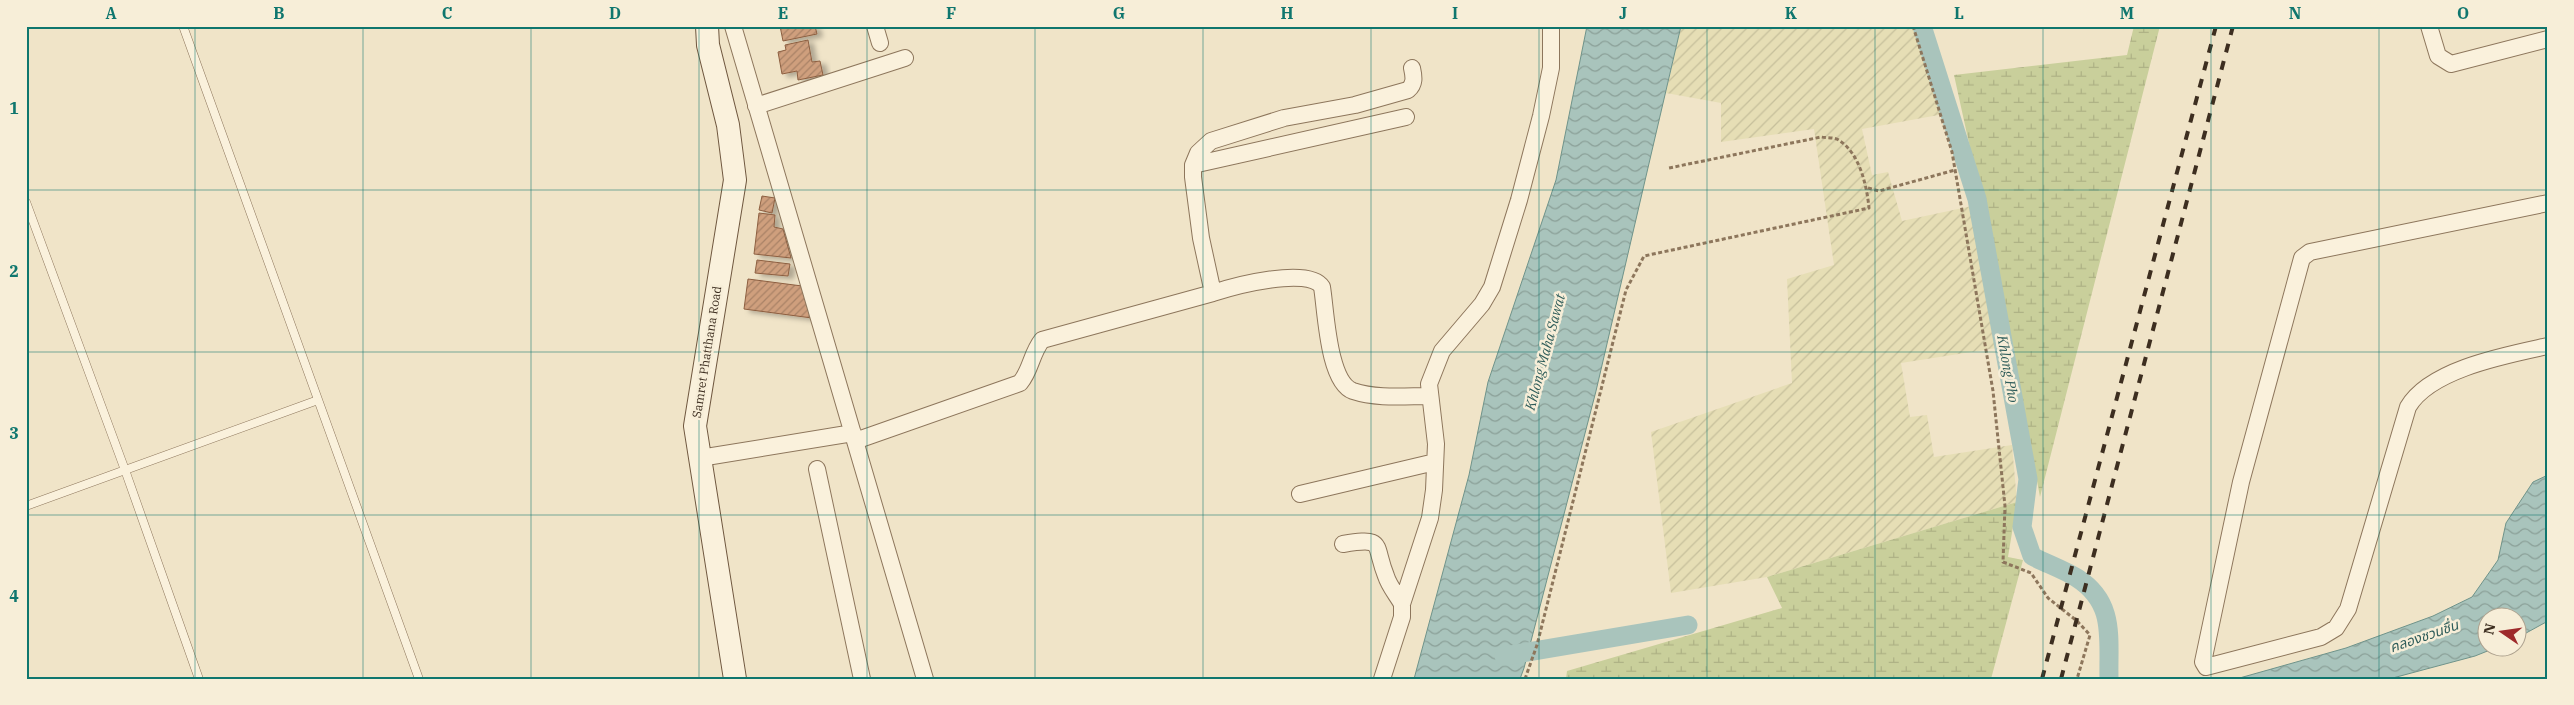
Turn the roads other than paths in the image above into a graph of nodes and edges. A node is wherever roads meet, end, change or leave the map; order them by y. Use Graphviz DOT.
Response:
graph roads {
  1 [pos="183,26"];
  2 [pos="707,26"];
  3 [pos="733,26"];
  4 [pos="875,26"];
  5 [pos="1551,26"];
  6 [pos="2429,26"];
  7 [pos="2548,39"];
  8 [pos="880,43"];
  9 [pos="905,58"];
  10 [pos="1412,68"];
  11 [pos="756,106"];
  12 [pos="1406,117"];
  13 [pos="1193,165"];
  14 [pos="26,202"];
  15 [pos="2548,203"];
  16 [pos="1213,293"];
  17 [pos="2548,346"];
  18 [pos="1430,396"];
  19 [pos="318,400"];
  20 [pos="854,437"];
  21 [pos="700,458"];
  22 [pos="1435,462"];
  23 [pos="817,469"];
  24 [pos="126,470"];
  25 [pos="1300,494"];
  26 [pos="26,506"];
  27 [pos="1343,544"];
  28 [pos="1402,604"];
  29 [pos="199,679"];
  30 [pos="419,679"];
  31 [pos="735,679"];
  32 [pos="862,679"];
  33 [pos="925,679"];
  34 [pos="1382,679"];
  1 -- 19 [label="lane"];
  2 -- 21 [label="street, Samret Phatthana Road"];
  3 -- 11 [label="street"];
  4 -- 8 [label="street"];
  5 -- 18 [label="street"];
  6 -- 7 [label="street"];
  9 -- 11 [label="street"];
  10 -- 13 [label="street"];
  11 -- 20 [label="street"];
  12 -- 13 [label="street"];
  13 -- 16 [label="street"];
  14 -- 24 [label="lane"];
  15 -- 17 [label="street"];
  16 -- 18 [label="street"];
  16 -- 20 [label="street"];
  18 -- 22 [label="street"];
  19 -- 24 [label="lane"];
  19 -- 30 [label="lane"];
  20 -- 21 [label="street"];
  20 -- 33 [label="street"];
  21 -- 31 [label="street, Samret Phatthana Road"];
  22 -- 25 [label="street"];
  22 -- 28 [label="street"];
  23 -- 32 [label="street"];
  24 -- 26 [label="lane"];
  24 -- 29 [label="lane"];
  27 -- 28 [label="street"];
  28 -- 34 [label="street"];
}
